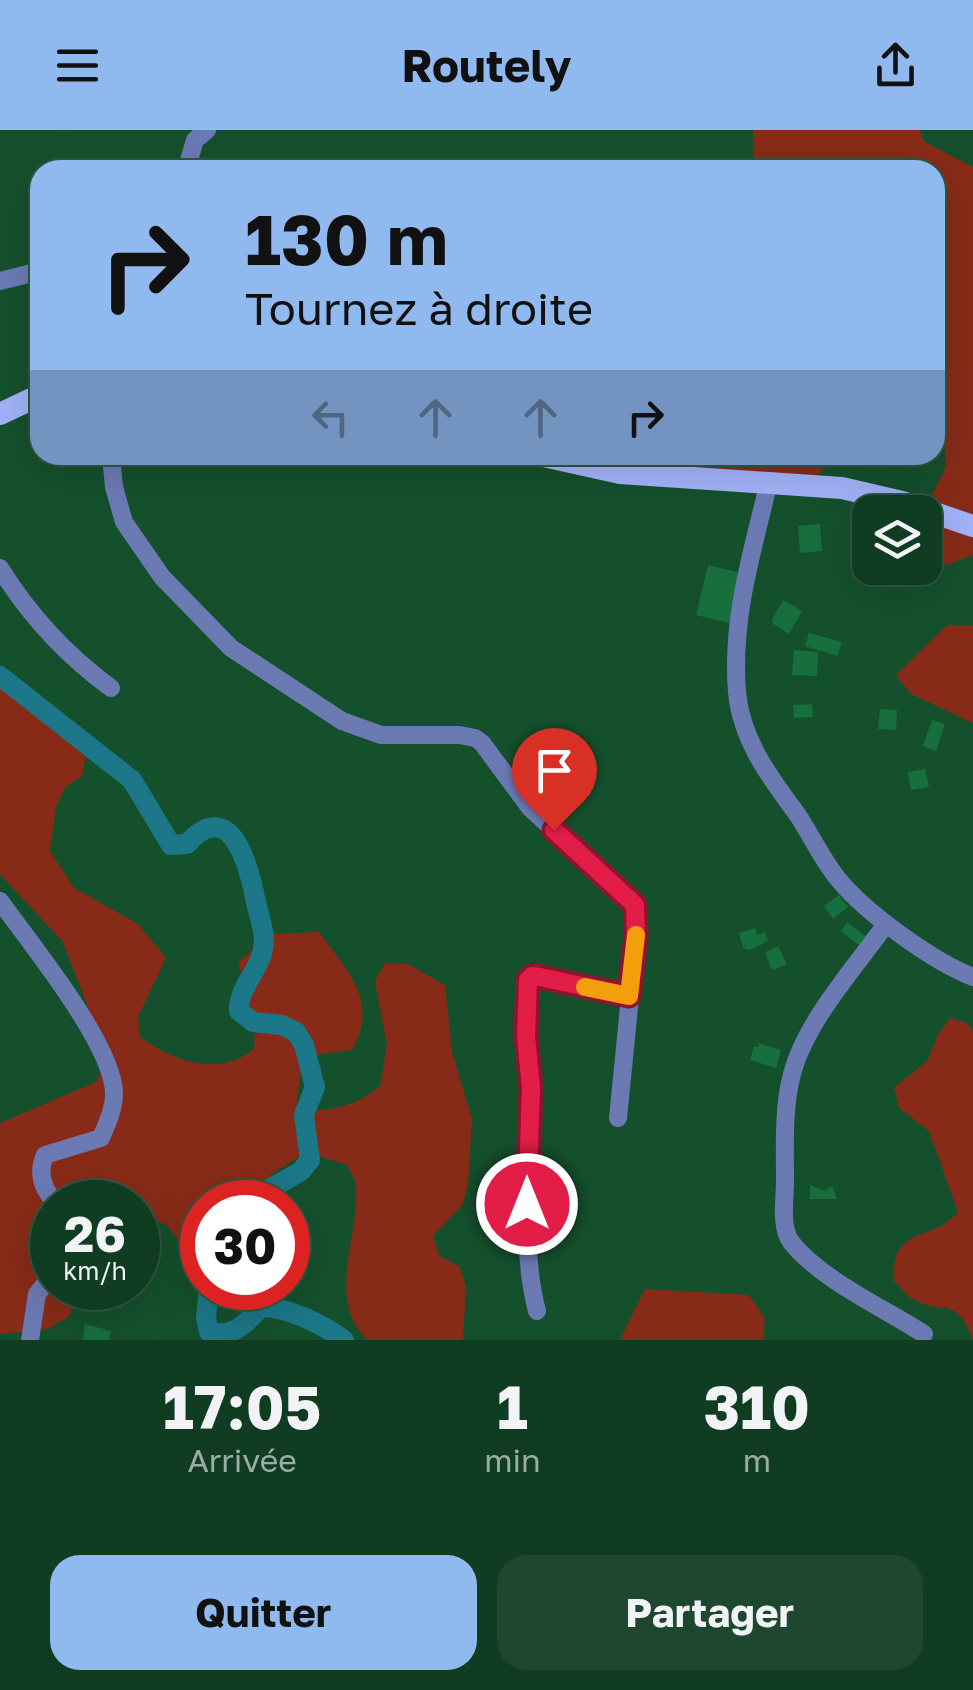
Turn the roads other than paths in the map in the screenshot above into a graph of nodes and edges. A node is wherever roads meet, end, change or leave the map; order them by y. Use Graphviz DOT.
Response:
graph roads {
  1 [pos="207,130"];
  2 [pos="189,160"];
  3 [pos="30,274"];
  4 [pos="0,281"];
  5 [pos="30,400"];
  6 [pos="0,414"];
  7 [pos="113,465"];
  8 [pos="584,465"];
  9 [pos="769,482"];
  10 [pos="973,526"];
  11 [pos="0,568"];
  12 [pos="111,688"];
  13 [pos="0,901"];
  14 [pos="886,924"];
  15 [pos="973,977"];
  16 [pos="629,996"];
  17 [pos="618,1118"];
  18 [pos="42,1180"];
  19 [pos="35,1310"];
  20 [pos="537,1311"];
  21 [pos="924,1334"];
  22 [pos="30,1340"];
  1 -- 2 [label="street"];
  3 -- 4 [label="street"];
  5 -- 6 [label="main road"];
  7 -- 16 [label="street"];
  8 -- 9 [label="main road"];
  9 -- 10 [label="main road"];
  9 -- 14 [label="street"];
  11 -- 12 [label="street"];
  13 -- 18 [label="street"];
  14 -- 15 [label="street"];
  14 -- 21 [label="street"];
  16 -- 17 [label="street"];
  16 -- 20 [label="street"];
  19 -- 22 [label="street"];
}
